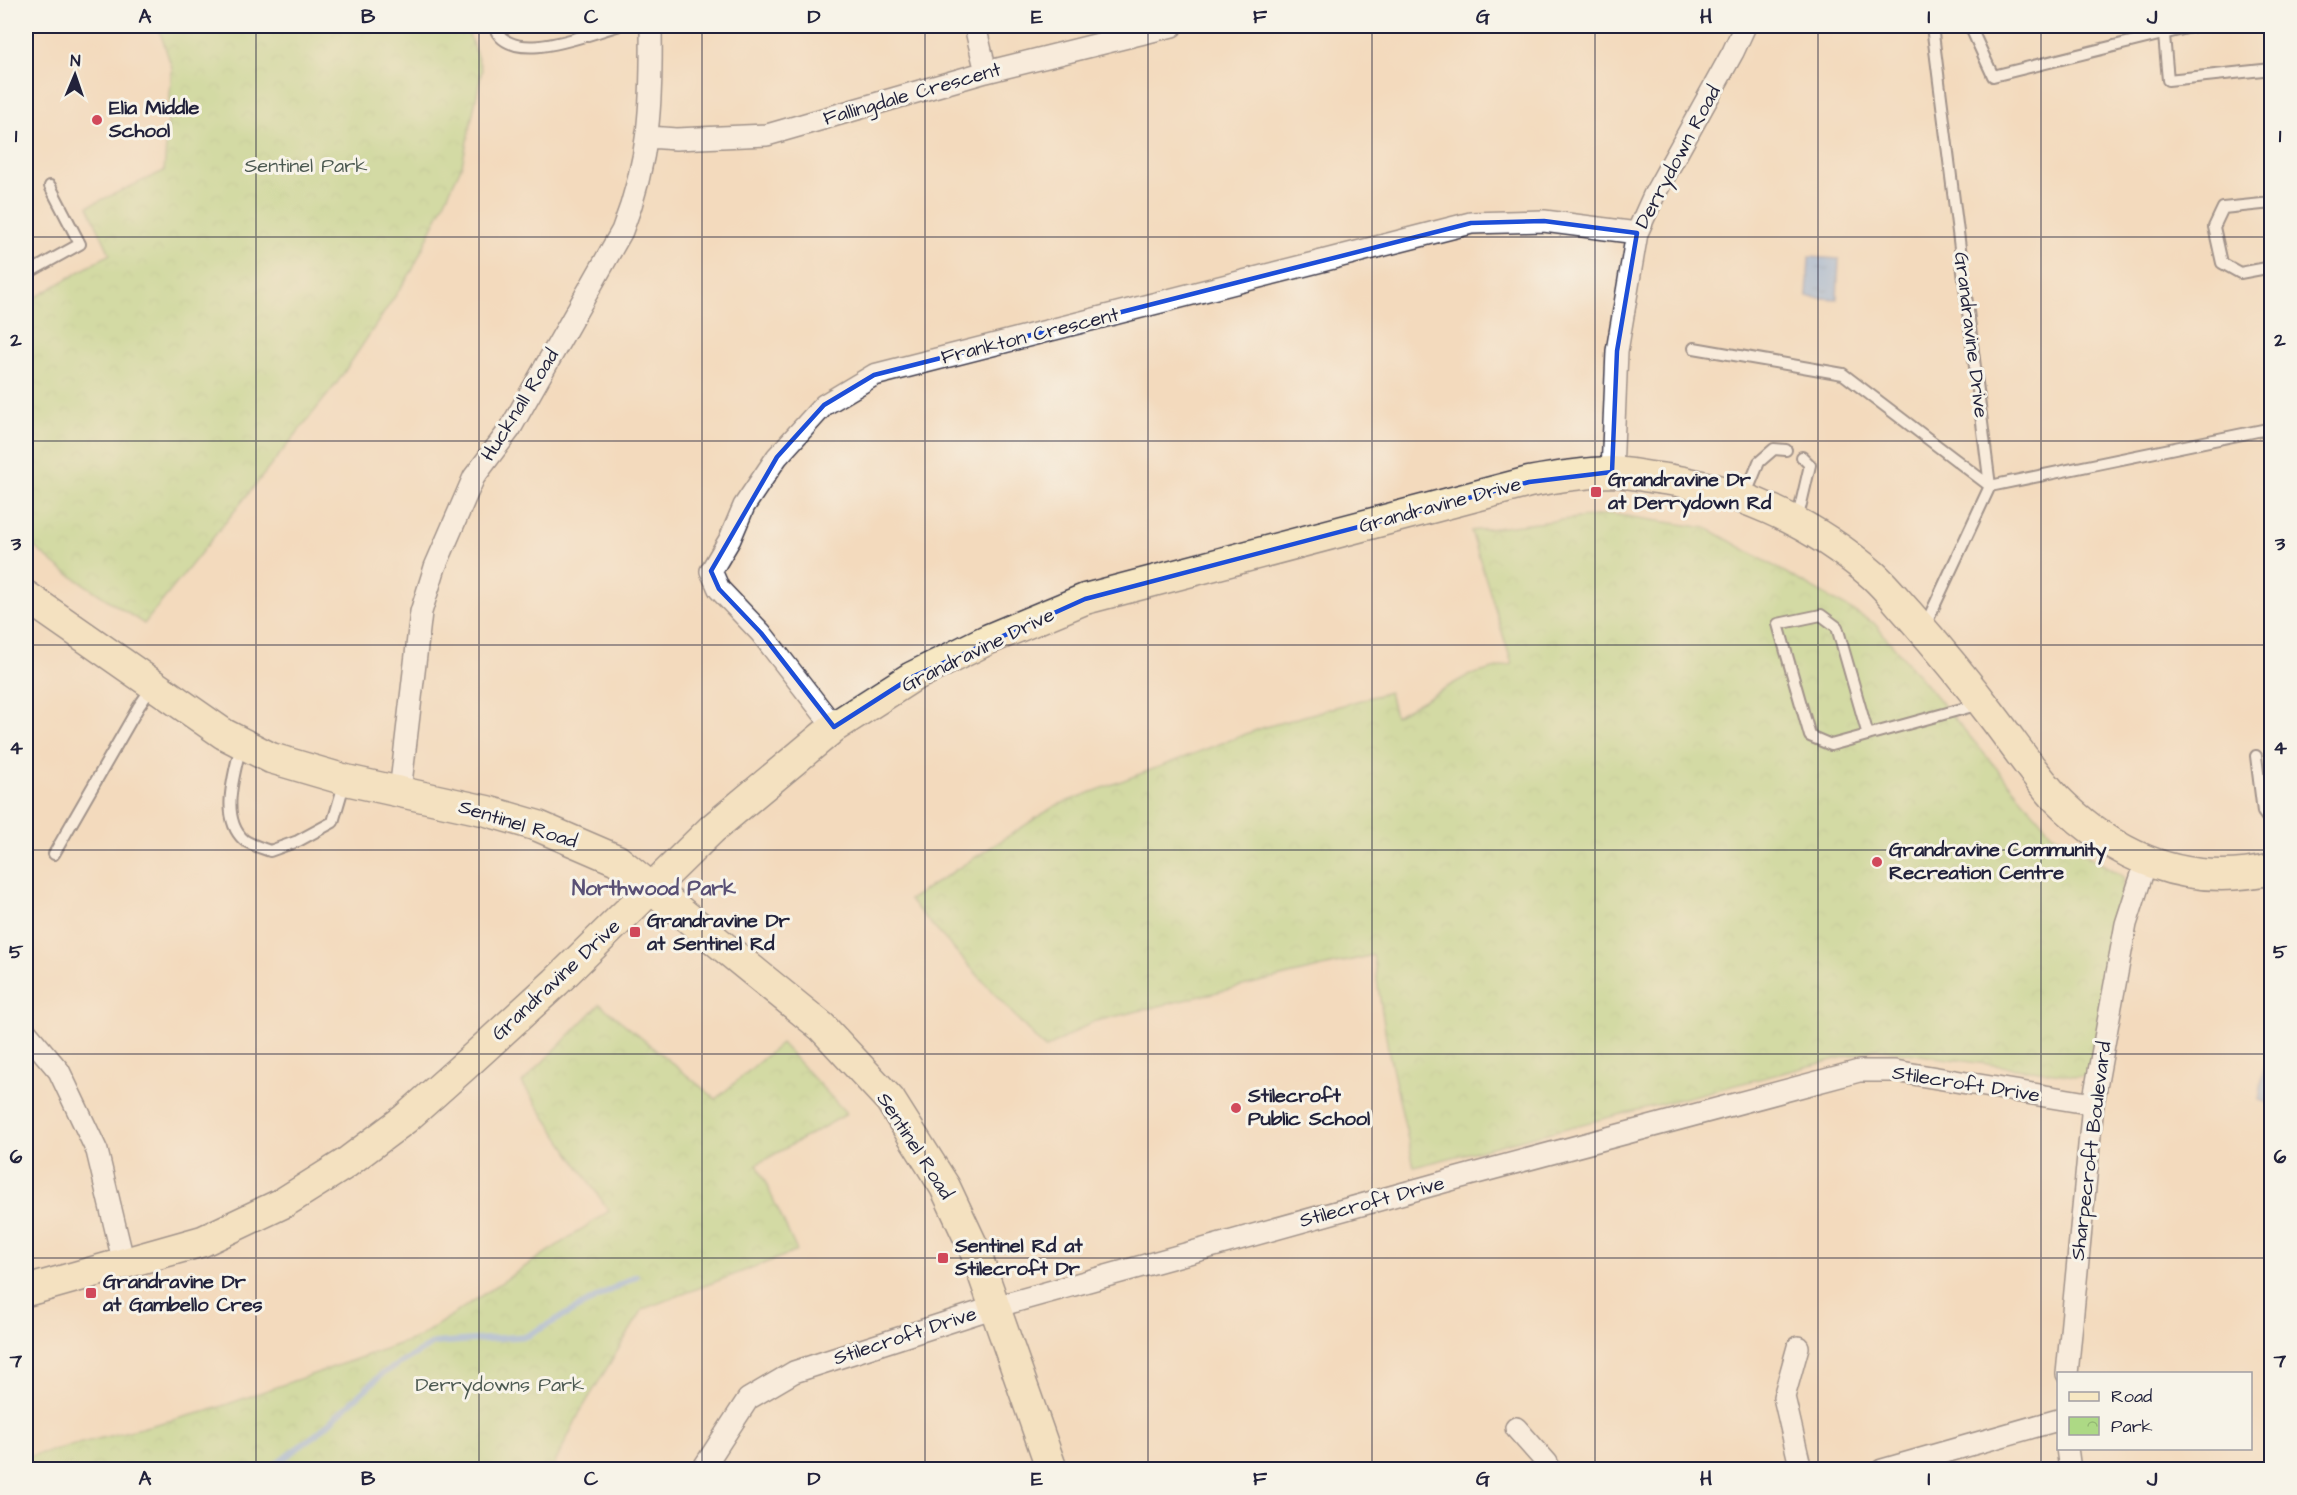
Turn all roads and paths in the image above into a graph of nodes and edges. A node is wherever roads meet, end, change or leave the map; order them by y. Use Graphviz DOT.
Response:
graph roads {
  1 [pos="494,26"];
  2 [pos="617,26"];
  3 [pos="651,26"];
  4 [pos="975,26"];
  5 [pos="1172,26"];
  6 [pos="1745,26"];
  7 [pos="1932,26"];
  8 [pos="1970,26"];
  9 [pos="2195,26"];
  10 [pos="2164,34"];
  11 [pos="2271,69"];
  12 [pos="986,72"];
  13 [pos="648,137"];
  14 [pos="50,186"];
  15 [pos="2271,203"];
  16 [pos="1637,233"];
  17 [pos="2271,267"];
  18 [pos="26,274"];
  19 [pos="1694,348"];
  20 [pos="2271,429"];
  21 [pos="1786,450"];
  22 [pos="1802,457"];
  23 [pos="1612,472"];
  24 [pos="1990,486"];
  25 [pos="1744,498"];
  26 [pos="1797,521"];
  27 [pos="26,596"];
  28 [pos="1923,630"];
  29 [pos="153,686"];
  30 [pos="1983,703"];
  31 [pos="834,728"];
  32 [pos="1868,735"];
  33 [pos="241,744"];
  34 [pos="2256,756"];
  35 [pos="346,780"];
  36 [pos="400,792"];
  37 [pos="2271,824"];
  38 [pos="54,854"];
  39 [pos="2146,862"];
  40 [pos="2271,869"];
  41 [pos="653,888"];
  42 [pos="26,1032"];
  43 [pos="2093,1104"];
  44 [pos="124,1264"];
  45 [pos="26,1291"];
  46 [pos="995,1307"];
  47 [pos="1798,1347"];
  48 [pos="2067,1372"];
  49 [pos="2057,1420"];
  50 [pos="1516,1428"];
  51 [pos="2067,1450"];
  52 [pos="702,1470"];
  53 [pos="1052,1470"];
  54 [pos="1550,1470"];
  55 [pos="1802,1470"];
  56 [pos="1882,1470"];
  57 [pos="2070,1470"];
  1 -- 2 [label="lane"];
  3 -- 13 [label="street, Hucknall Road"];
  4 -- 12 [label="street"];
  5 -- 12 [label="street, Fallingdale Crescent"];
  6 -- 16 [label="street, Derrydown Road"];
  7 -- 24 [label="lane, Grandravine Drive"];
  8 -- 10 [label="lane"];
  9 -- 10 [label="lane"];
  10 -- 11 [label="lane"];
  12 -- 13 [label="street, Fallingdale Crescent"];
  13 -- 36 [label="street, Hucknall Road"];
  14 -- 18 [label="lane"];
  15 -- 17 [label="lane"];
  16 -- 23 [label="street, Derrydown Road"];
  16 -- 31 [label="street, Frankton Crescent"];
  19 -- 24 [label="lane"];
  20 -- 24 [label="lane"];
  21 -- 25 [label="lane"];
  22 -- 26 [label="lane"];
  23 -- 25 [label="street, Grandravine Drive"];
  23 -- 31 [label="street, Grandravine Drive"];
  24 -- 28 [label="lane"];
  25 -- 26 [label="street, Grandravine Drive"];
  26 -- 28 [label="street, Grandravine Drive"];
  27 -- 29 [label="street, Sentinel Road"];
  28 -- 30 [label="street, Grandravine Drive"];
  29 -- 33 [label="street, Sentinel Road"];
  29 -- 38 [label="lane"];
  30 -- 32 [label="lane"];
  30 -- 39 [label="street, Grandravine Drive"];
  31 -- 41 [label="street, Grandravine Drive"];
  32 -- 32 [label="lane"];
  33 -- 35 [label="street, Sentinel Road"];
  33 -- 35 [label="lane"];
  34 -- 37 [label="lane"];
  35 -- 36 [label="street, Sentinel Road"];
  36 -- 41 [label="street, Sentinel Road"];
  39 -- 40 [label="street, Grandravine Drive"];
  39 -- 43 [label="street, Sharpecroft Boulevard"];
  41 -- 44 [label="street, Grandravine Drive"];
  41 -- 46 [label="street, Sentinel Road"];
  42 -- 44 [label="street"];
  43 -- 46 [label="street, Stilecroft Drive"];
  43 -- 48 [label="street, Sharpecroft Boulevard"];
  44 -- 45 [label="street, Grandravine Drive"];
  46 -- 52 [label="street, Stilecroft Drive"];
  46 -- 53 [label="street, Sentinel Road"];
  47 -- 55 [label="street"];
  49 -- 56 [label="street"];
  50 -- 54 [label="street"];
  51 -- 57 [label="street"];
}
